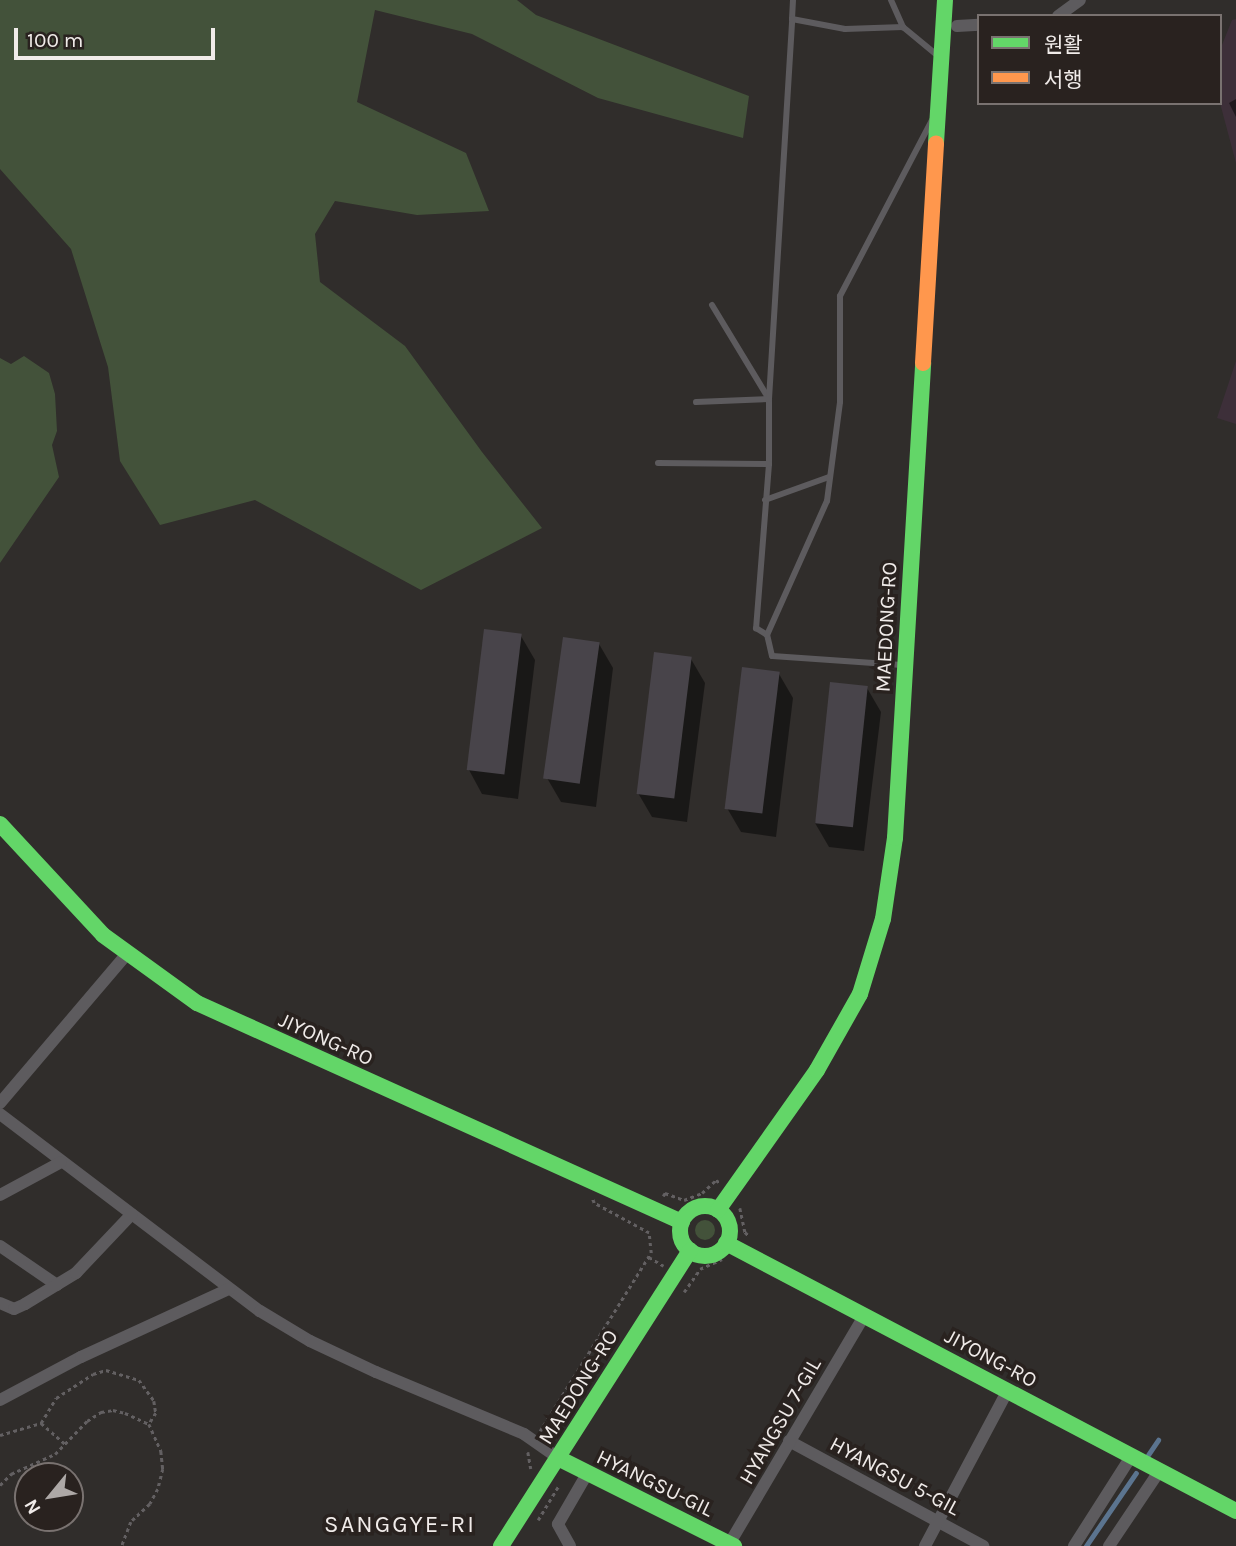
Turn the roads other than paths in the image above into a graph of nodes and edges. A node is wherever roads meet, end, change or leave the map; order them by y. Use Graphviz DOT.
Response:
graph roads {
  1 [pos="793,0"];
  2 [pos="891,0"];
  3 [pos="945,0"];
  4 [pos="1080,0"];
  5 [pos="1061,14"];
  6 [pos="792,19"];
  7 [pos="977,24"];
  8 [pos="957,26"];
  9 [pos="903,27"];
  10 [pos="941,60"];
  11 [pos="938,109"];
  12 [pos="712,305"];
  13 [pos="769,399"];
  14 [pos="696,402"];
  15 [pos="658,463"];
  16 [pos="768,464"];
  17 [pos="829,477"];
  18 [pos="765,500"];
  19 [pos="767,635"];
  20 [pos="905,666"];
  21 [pos="0,824"];
  22 [pos="127,954"];
  23 [pos="0,1103"];
  24 [pos="0,1114"];
  25 [pos="61,1162"];
  26 [pos="0,1195"];
  27 [pos="718,1210"];
  28 [pos="132,1214"];
  29 [pos="682,1222"];
  30 [pos="726,1243"];
  31 [pos="0,1246"];
  32 [pos="690,1250"];
  33 [pos="57,1286"];
  34 [pos="229,1289"];
  35 [pos="0,1303"];
  36 [pos="864,1316"];
  37 [pos="1007,1392"];
  38 [pos="0,1399"];
  39 [pos="789,1441"];
  40 [pos="1132,1455"];
  41 [pos="558,1458"];
  42 [pos="1160,1470"];
  43 [pos="587,1474"];
  44 [pos="1236,1511"];
  45 [pos="940,1522"];
  46 [pos="731,1545"];
  47 [pos="501,1546"];
  48 [pos="570,1546"];
  49 [pos="925,1546"];
  50 [pos="982,1546"];
  51 [pos="1074,1546"];
  52 [pos="1109,1546"];
  1 -- 6 [label="lane"];
  2 -- 9 [label="lane"];
  3 -- 10 [label="street, MAEDONG-RO"];
  4 -- 5 [label="street"];
  6 -- 9 [label="lane"];
  6 -- 13 [label="lane"];
  7 -- 8 [label="street"];
  9 -- 10 [label="lane"];
  10 -- 11 [label="street, MAEDONG-RO"];
  11 -- 17 [label="lane"];
  11 -- 20 [label="street, MAEDONG-RO"];
  12 -- 13 [label="lane"];
  13 -- 14 [label="lane"];
  13 -- 16 [label="lane"];
  15 -- 16 [label="lane"];
  16 -- 18 [label="lane"];
  17 -- 18 [label="lane"];
  17 -- 19 [label="lane"];
  18 -- 19 [label="lane"];
  19 -- 20 [label="lane"];
  20 -- 27 [label="street, MAEDONG-RO"];
  21 -- 22 [label="street, JIYONG-RO"];
  22 -- 23 [label="street"];
  22 -- 29 [label="street, JIYONG-RO"];
  24 -- 25 [label="street"];
  25 -- 26 [label="street"];
  25 -- 28 [label="street"];
  27 -- 29 [label="street"];
  27 -- 30 [label="street"];
  28 -- 33 [label="street"];
  28 -- 34 [label="street"];
  29 -- 32 [label="street"];
  30 -- 32 [label="street"];
  30 -- 36 [label="street, JIYONG-RO"];
  31 -- 33 [label="street"];
  32 -- 41 [label="street, MAEDONG-RO"];
  33 -- 35 [label="street"];
  34 -- 38 [label="street"];
  34 -- 41 [label="street"];
  36 -- 37 [label="street, JIYONG-RO"];
  36 -- 39 [label="street, HYANGSU 7-GIL"];
  37 -- 40 [label="street, JIYONG-RO"];
  37 -- 45 [label="street"];
  39 -- 45 [label="street, HYANGSU 5-GIL"];
  39 -- 46 [label="street, HYANGSU 7-GIL"];
  40 -- 42 [label="street, JIYONG-RO"];
  40 -- 51 [label="street"];
  41 -- 43 [label="street, HYANGSU-GIL"];
  41 -- 47 [label="street, MAEDONG-RO"];
  42 -- 44 [label="street, JIYONG-RO"];
  42 -- 52 [label="street"];
  43 -- 46 [label="street, HYANGSU-GIL"];
  43 -- 48 [label="street"];
  45 -- 49 [label="street"];
  45 -- 50 [label="street, HYANGSU 5-GIL"];
}
